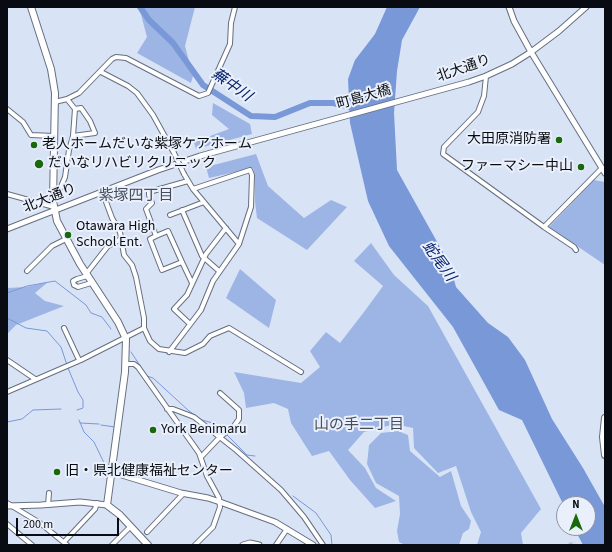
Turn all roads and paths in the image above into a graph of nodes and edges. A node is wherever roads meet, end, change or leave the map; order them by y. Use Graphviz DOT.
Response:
graph roads {
  1 [pos="32,7"];
  2 [pos="235,7"];
  3 [pos="509,7"];
  4 [pos="586,7"];
  5 [pos="531,52"];
  6 [pos="101,72"];
  7 [pos="486,76"];
  8 [pos="67,99"];
  9 [pos="402,100"];
  10 [pos="55,102"];
  11 [pos="7,109"];
  12 [pos="75,109"];
  13 [pos="332,120"];
  14 [pos="54,136"];
  15 [pos="73,136"];
  16 [pos="604,169"];
  17 [pos="188,181"];
  18 [pos="193,189"];
  19 [pos="102,191"];
  20 [pos="7,194"];
  21 [pos="54,194"];
  22 [pos="204,202"];
  23 [pos="54,208"];
  24 [pos="182,210"];
  25 [pos="170,215"];
  26 [pos="544,227"];
  27 [pos="226,228"];
  28 [pos="7,229"];
  29 [pos="156,236"];
  30 [pos="66,239"];
  31 [pos="121,239"];
  32 [pos="239,244"];
  33 [pos="576,250"];
  34 [pos="204,258"];
  35 [pos="182,262"];
  36 [pos="27,271"];
  37 [pos="219,271"];
  38 [pos="86,275"];
  39 [pos="91,283"];
  40 [pos="192,283"];
  41 [pos="190,324"];
  42 [pos="64,328"];
  43 [pos="144,328"];
  44 [pos="126,339"];
  45 [pos="169,352"];
  46 [pos="7,360"];
  47 [pos="79,360"];
  48 [pos="126,364"];
  49 [pos="301,372"];
  50 [pos="35,379"];
  51 [pos="7,392"];
  52 [pos="220,393"];
  53 [pos="168,410"];
  54 [pos="605,418"];
  55 [pos="219,438"];
  56 [pos="604,443"];
  57 [pos="605,455"];
  58 [pos="201,457"];
  59 [pos="112,472"];
  60 [pos="50,493"];
  61 [pos="183,494"];
  62 [pos="220,502"];
  63 [pos="7,503"];
  64 [pos="97,503"];
  65 [pos="48,505"];
  66 [pos="106,505"];
  67 [pos="10,506"];
  68 [pos="7,524"];
  69 [pos="130,526"];
  70 [pos="287,529"];
  71 [pos="147,532"];
  72 [pos="65,544"];
  73 [pos="32,545"];
  74 [pos="112,545"];
  75 [pos="148,545"];
  76 [pos="195,545"];
  77 [pos="243,545"];
  78 [pos="259,545"];
  79 [pos="276,545"];
  80 [pos="313,545"];
  81 [pos="323,545"];
  1 -- 10 [label="main road"];
  2 -- 6 [label="street"];
  3 -- 5 [label="street"];
  4 -- 5 [label="street, 北大通り"];
  5 -- 7 [label="street, 北大通り"];
  5 -- 16 [label="street"];
  6 -- 8 [label="street"];
  6 -- 17 [label="street, bridge"];
  7 -- 9 [label="street, 北大通り"];
  7 -- 26 [label="street"];
  8 -- 10 [label="street"];
  8 -- 12 [label="street"];
  9 -- 13 [label="street, 町島大橋"];
  10 -- 14 [label="main road"];
  11 -- 14 [label="street"];
  12 -- 15 [label="street"];
  12 -- 15 [label="street"];
  13 -- 19 [label="street, 北大通り"];
  14 -- 21 [label="main road"];
  15 -- 21 [label="street"];
  16 -- 26 [label="street"];
  17 -- 18 [label="street"];
  17 -- 29 [label="street"];
  18 -- 22 [label="street"];
  18 -- 32 [label="street"];
  19 -- 23 [label="street, 北大通り"];
  19 -- 31 [label="street"];
  20 -- 23 [label="street"];
  21 -- 23 [label="main road"];
  22 -- 24 [label="street"];
  22 -- 27 [label="street"];
  23 -- 28 [label="street, 北大通り"];
  23 -- 30 [label="main road"];
  24 -- 25 [label="street"];
  24 -- 34 [label="street"];
  26 -- 33 [label="street"];
  27 -- 32 [label="street"];
  27 -- 34 [label="street"];
  29 -- 35 [label="street"];
  29 -- 35 [label="street"];
  30 -- 36 [label="street"];
  30 -- 38 [label="main road"];
  31 -- 38 [label="street"];
  31 -- 43 [label="street"];
  32 -- 37 [label="street"];
  34 -- 37 [label="street"];
  34 -- 40 [label="street"];
  35 -- 40 [label="street"];
  37 -- 41 [label="street"];
  38 -- 39 [label="main road"];
  38 -- 39 [label="street"];
  39 -- 44 [label="main road"];
  40 -- 41 [label="street"];
  41 -- 45 [label="street"];
  42 -- 47 [label="street"];
  43 -- 44 [label="street"];
  43 -- 45 [label="street"];
  44 -- 47 [label="street"];
  44 -- 48 [label="main road"];
  45 -- 49 [label="street"];
  46 -- 50 [label="street"];
  47 -- 50 [label="street"];
  48 -- 53 [label="street"];
  48 -- 59 [label="main road"];
  50 -- 51 [label="street"];
  52 -- 55 [label="street"];
  53 -- 55 [label="street"];
  53 -- 58 [label="street"];
  54 -- 56 [label="main road"];
  55 -- 58 [label="street"];
  55 -- 81 [label="street"];
  56 -- 57 [label="main road"];
  58 -- 62 [label="street"];
  59 -- 61 [label="street"];
  59 -- 66 [label="main road"];
  60 -- 65 [label="street"];
  61 -- 62 [label="street"];
  61 -- 71 [label="street"];
  62 -- 70 [label="street"];
  62 -- 76 [label="street"];
  63 -- 67 [label="street"];
  64 -- 65 [label="street"];
  64 -- 66 [label="street"];
  64 -- 72 [label="street"];
  65 -- 67 [label="street"];
  66 -- 69 [label="main road"];
  67 -- 72 [label="street"];
  68 -- 73 [label="street"];
  69 -- 74 [label="street"];
  69 -- 75 [label="main road"];
  70 -- 79 [label="street"];
  70 -- 80 [label="street"];
  77 -- 78 [label="street"];
}
